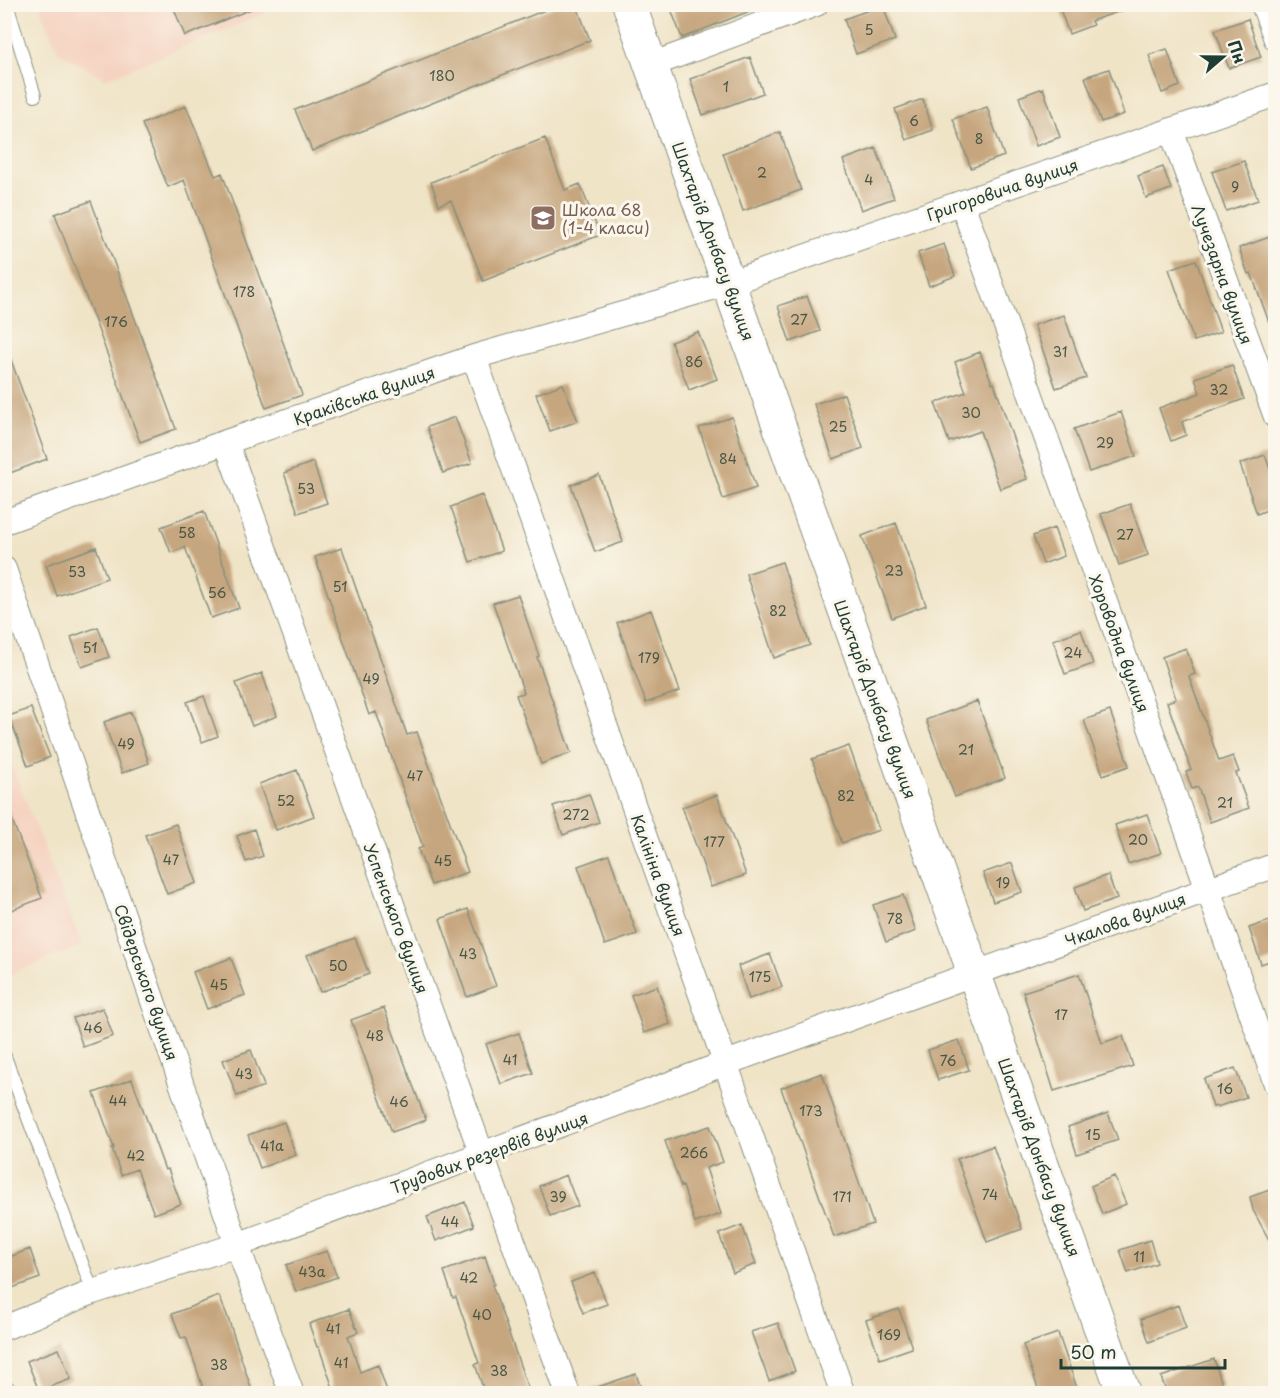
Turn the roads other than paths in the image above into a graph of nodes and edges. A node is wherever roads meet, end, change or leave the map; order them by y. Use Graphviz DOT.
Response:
graph roads {
  1 [pos="7,4"];
  2 [pos="629,4"];
  3 [pos="816,4"];
  4 [pos="1263,4"];
  5 [pos="1275,39"];
  6 [pos="651,65"];
  7 [pos="1275,94"];
  8 [pos="35,96"];
  9 [pos="1171,130"];
  10 [pos="962,203"];
  11 [pos="729,283"];
  12 [pos="474,357"];
  13 [pos="1275,417"];
  14 [pos="226,442"];
  15 [pos="4,522"];
  16 [pos="4,569"];
  17 [pos="1275,865"];
  18 [pos="1208,889"];
  19 [pos="974,974"];
  20 [pos="4,1054"];
  21 [pos="726,1063"];
  22 [pos="1275,1083"];
  23 [pos="482,1154"];
  24 [pos="237,1245"];
  25 [pos="93,1292"];
  26 [pos="4,1328"];
  27 [pos="292,1394"];
  28 [pos="568,1394"];
  29 [pos="843,1394"];
  30 [pos="1124,1394"];
  1 -- 8 [label="lane"];
  2 -- 6 [label="street, Шахтарів Донбасу вулиця"];
  3 -- 6 [label="street"];
  4 -- 5 [label="street"];
  6 -- 11 [label="street, Шахтарів Донбасу вулиця"];
  7 -- 9 [label="street, Григоровича вулиця"];
  9 -- 10 [label="street, Григоровича вулиця"];
  9 -- 13 [label="street, Лучезарна вулиця"];
  10 -- 11 [label="street, Григоровича вулиця"];
  10 -- 18 [label="street, Хороводна вулиця"];
  11 -- 12 [label="street, Краківська вулиця"];
  11 -- 19 [label="street, Шахтарів Донбасу вулиця"];
  12 -- 14 [label="street, Краківська вулиця"];
  12 -- 21 [label="street, Калініна вулиця"];
  14 -- 15 [label="street, Краківська вулиця"];
  14 -- 23 [label="street, Успенського вулиця"];
  16 -- 24 [label="street, Свідерського вулиця"];
  17 -- 18 [label="street, Чкалова вулиця"];
  18 -- 19 [label="street, Чкалова вулиця"];
  18 -- 22 [label="street, Хороводна вулиця"];
  19 -- 21 [label="street, Трудових резервів вулиця"];
  19 -- 30 [label="street, Шахтарів Донбасу вулиця"];
  20 -- 25 [label="lane"];
  21 -- 23 [label="street, Трудових резервів вулиця"];
  21 -- 29 [label="street, Калініна вулиця"];
  23 -- 24 [label="street, Трудових резервів вулиця"];
  23 -- 28 [label="street, Успенського вулиця"];
  24 -- 25 [label="street, Трудових резервів вулиця"];
  24 -- 27 [label="street, Свідерського вулиця"];
  25 -- 26 [label="street, Трудових резервів вулиця"];
}
